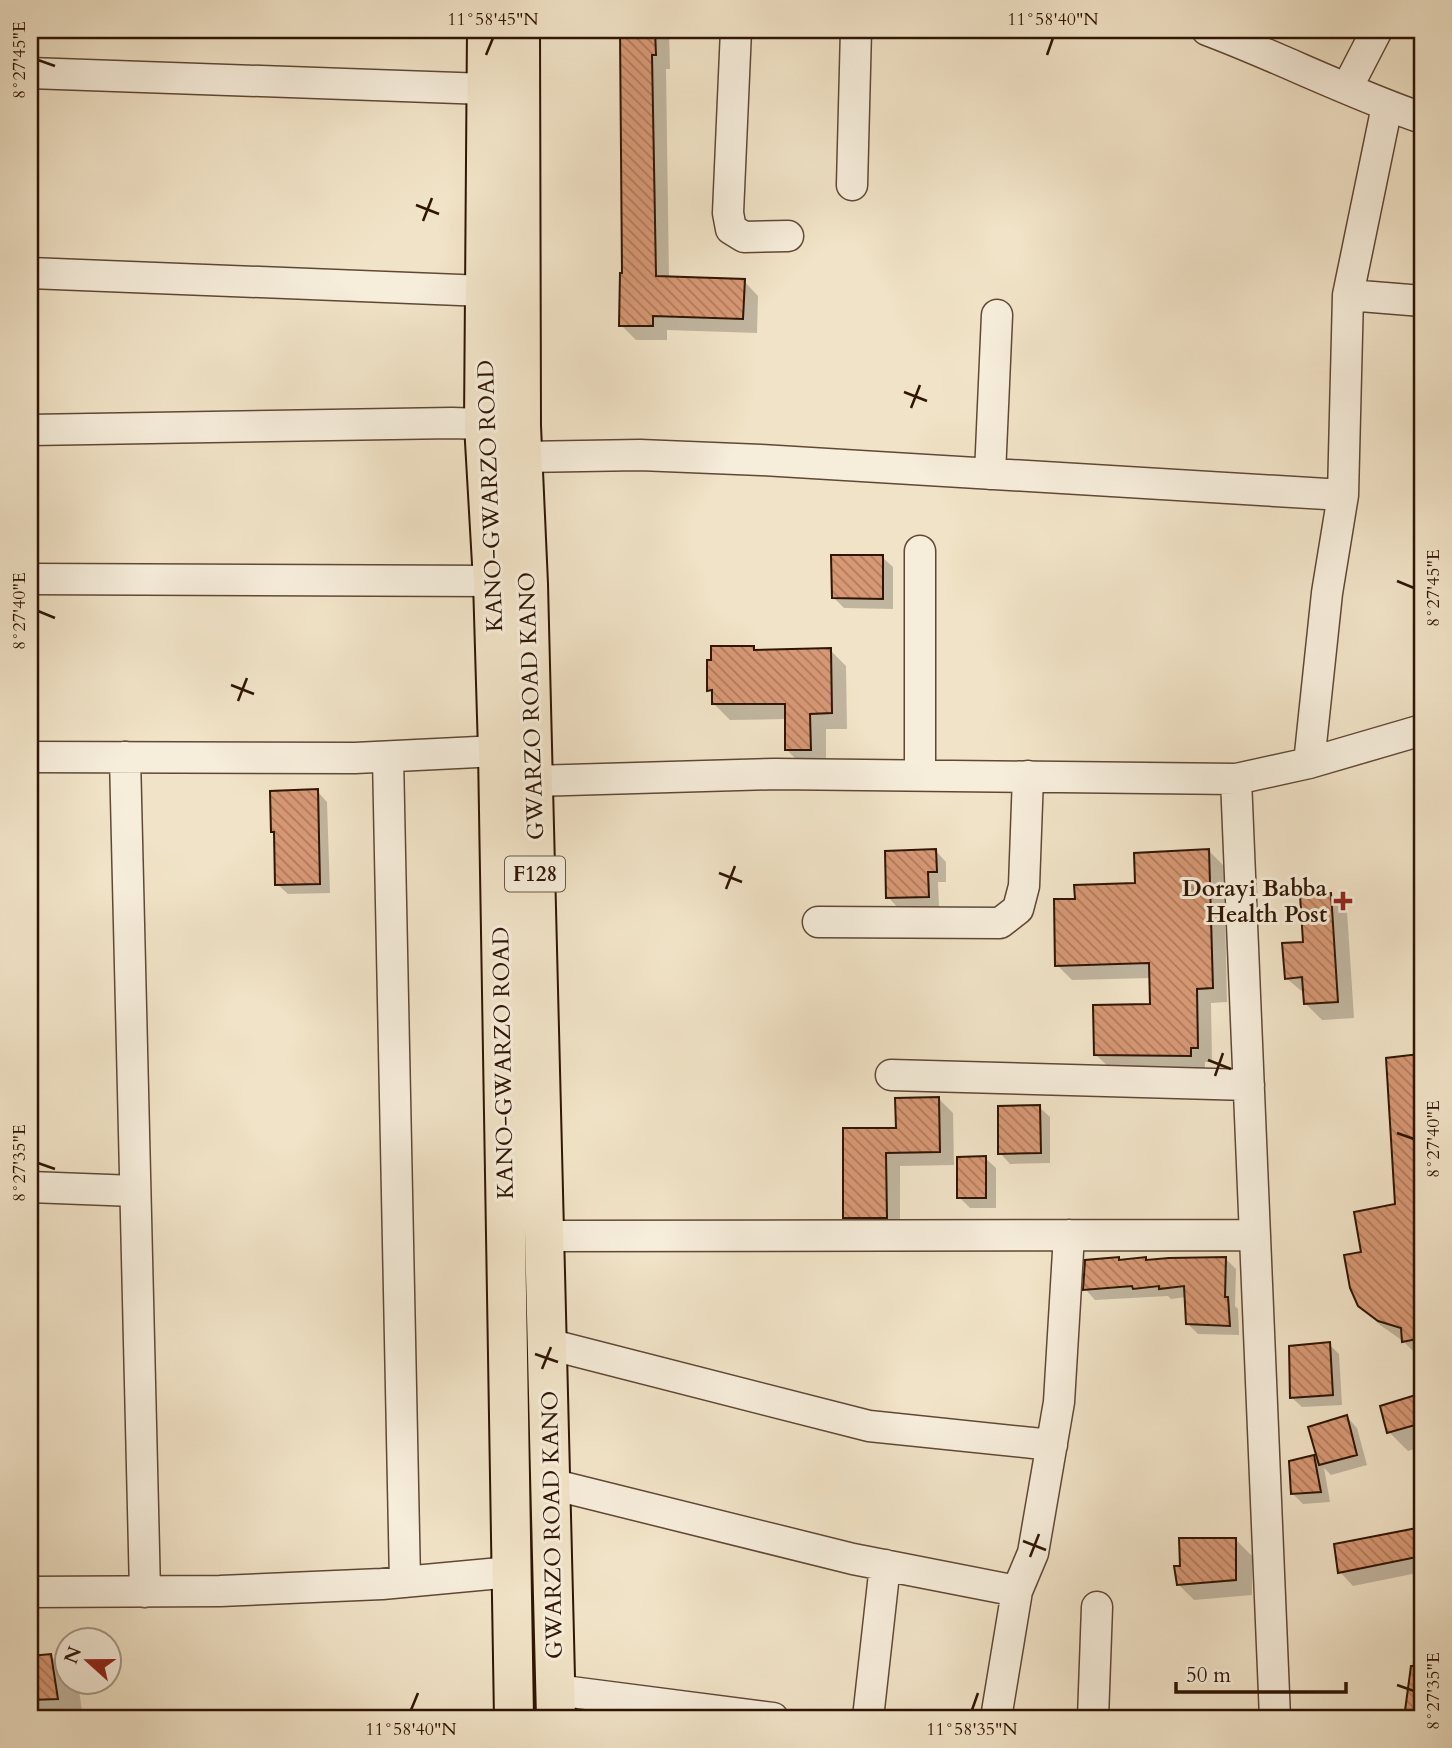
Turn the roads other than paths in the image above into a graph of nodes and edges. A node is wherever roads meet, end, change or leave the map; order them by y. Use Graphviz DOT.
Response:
graph roads {
  1 [pos="487,30"];
  2 [pos="520,30"];
  3 [pos="736,30"];
  4 [pos="856,30"];
  5 [pos="1206,30"];
  6 [pos="1377,30"];
  7 [pos="1271,41"];
  8 [pos="30,74"];
  9 [pos="1347,88"];
  10 [pos="486,89"];
  11 [pos="1387,106"];
  12 [pos="1422,118"];
  13 [pos="852,185"];
  14 [pos="788,236"];
  15 [pos="30,273"];
  16 [pos="485,291"];
  17 [pos="1348,295"];
  18 [pos="1422,301"];
  19 [pos="998,315"];
  20 [pos="484,424"];
  21 [pos="30,430"];
  22 [pos="523,457"];
  23 [pos="990,474"];
  24 [pos="1343,495"];
  25 [pos="920,551"];
  26 [pos="30,579"];
  27 [pos="493,582"];
  28 [pos="1422,730"];
  29 [pos="498,751"];
  30 [pos="30,757"];
  31 [pos="125,757"];
  32 [pos="388,757"];
  33 [pos="1309,763"];
  34 [pos="920,775"];
  35 [pos="1028,776"];
  36 [pos="1236,779"];
  37 [pos="533,781"];
  38 [pos="818,922"];
  39 [pos="520,993"];
  40 [pos="891,1075"];
  41 [pos="1249,1085"];
  42 [pos="30,1187"];
  43 [pos="135,1191"];
  44 [pos="1069,1235"];
  45 [pos="1255,1235"];
  46 [pos="544,1236"];
  47 [pos="548,1344"];
  48 [pos="1052,1445"];
  49 [pos="551,1485"];
  50 [pos="884,1565"];
  51 [pos="510,1572"];
  52 [pos="405,1582"];
  53 [pos="1017,1591"];
  54 [pos="30,1592"];
  55 [pos="145,1592"];
  56 [pos="1097,1607"];
  57 [pos="556,1704"];
  58 [pos="514,1718"];
  59 [pos="772,1718"];
  60 [pos="868,1718"];
  61 [pos="996,1718"];
  62 [pos="1093,1718"];
  63 [pos="1275,1718"];
  1 -- 10 [label="main road, KANO-GWARZO ROAD / F128"];
  2 -- 22 [label="main road, GWARZO ROAD KANO / F128"];
  3 -- 14 [label="street"];
  4 -- 13 [label="street"];
  5 -- 7 [label="street"];
  6 -- 9 [label="street"];
  7 -- 9 [label="street"];
  8 -- 10 [label="street"];
  9 -- 11 [label="street"];
  10 -- 16 [label="main road, KANO-GWARZO ROAD / F128"];
  11 -- 12 [label="street"];
  11 -- 17 [label="street"];
  15 -- 16 [label="street"];
  16 -- 20 [label="main road, KANO-GWARZO ROAD / F128"];
  17 -- 18 [label="street"];
  17 -- 24 [label="street"];
  19 -- 23 [label="street"];
  20 -- 21 [label="street"];
  20 -- 27 [label="main road, KANO-GWARZO ROAD / F128"];
  22 -- 23 [label="street"];
  22 -- 37 [label="main road, GWARZO ROAD KANO / F128"];
  23 -- 24 [label="street"];
  24 -- 33 [label="street"];
  25 -- 34 [label="street"];
  26 -- 27 [label="street"];
  27 -- 29 [label="main road, KANO-GWARZO ROAD / F128"];
  28 -- 33 [label="street"];
  29 -- 32 [label="street"];
  29 -- 39 [label="main road, KANO-GWARZO ROAD / F128"];
  30 -- 31 [label="street"];
  31 -- 32 [label="street"];
  31 -- 43 [label="street"];
  32 -- 52 [label="street"];
  33 -- 36 [label="street"];
  34 -- 35 [label="street"];
  34 -- 37 [label="street"];
  35 -- 36 [label="street"];
  35 -- 38 [label="street"];
  36 -- 41 [label="street"];
  37 -- 39 [label="main road, GWARZO ROAD KANO / F128"];
  39 -- 46 [label="main road, GWARZO ROAD KANO / F128"];
  39 -- 51 [label="main road, KANO-GWARZO ROAD / F128"];
  40 -- 41 [label="street"];
  41 -- 45 [label="street"];
  42 -- 43 [label="street"];
  43 -- 55 [label="street"];
  44 -- 45 [label="street"];
  44 -- 46 [label="street"];
  44 -- 48 [label="street"];
  45 -- 63 [label="street"];
  46 -- 47 [label="main road, GWARZO ROAD KANO / F128"];
  47 -- 48 [label="street"];
  47 -- 49 [label="main road, GWARZO ROAD KANO / F128"];
  48 -- 53 [label="street"];
  49 -- 50 [label="street"];
  49 -- 57 [label="main road, GWARZO ROAD KANO / F128"];
  50 -- 53 [label="street"];
  50 -- 60 [label="street"];
  51 -- 52 [label="street"];
  51 -- 58 [label="main road, KANO-GWARZO ROAD / F128"];
  52 -- 55 [label="street"];
  53 -- 61 [label="street"];
  54 -- 55 [label="street"];
  56 -- 62 [label="street"];
  57 -- 59 [label="street"];
}
